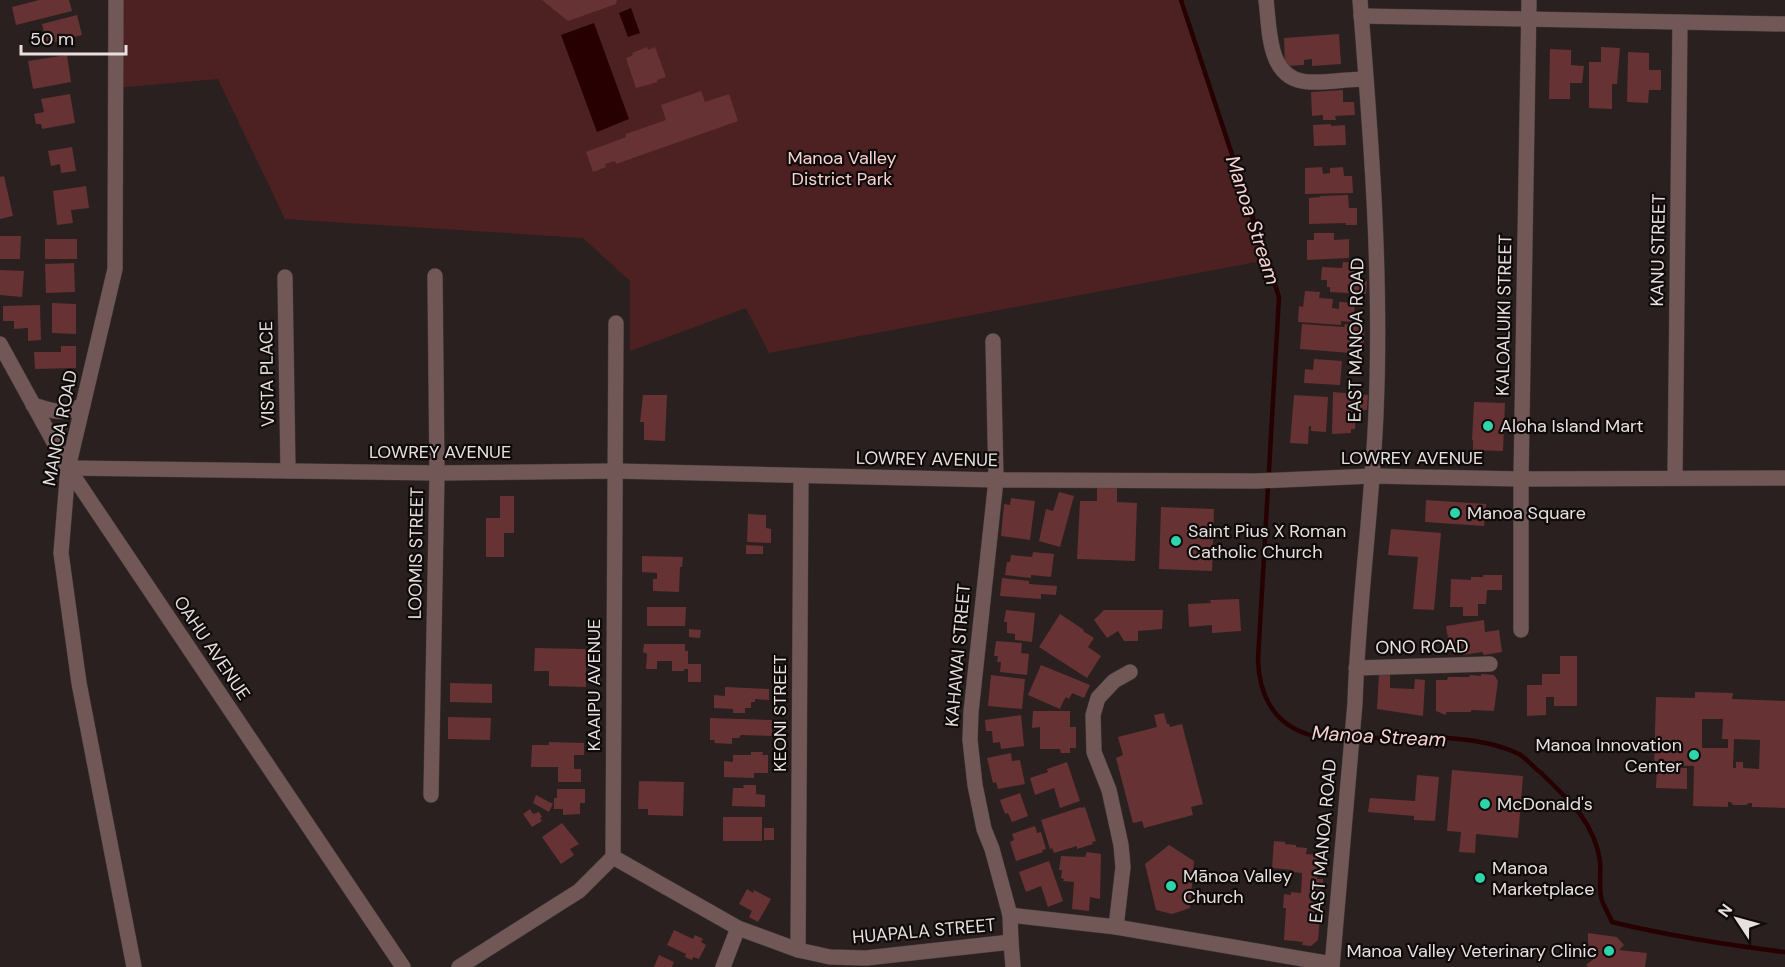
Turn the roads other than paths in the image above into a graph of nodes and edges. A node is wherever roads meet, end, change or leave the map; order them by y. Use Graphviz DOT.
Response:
graph roads {
  1 [pos="116,0"];
  2 [pos="1266,0"];
  3 [pos="1529,0"];
  4 [pos="1361,8"];
  5 [pos="1530,18"];
  6 [pos="1680,22"];
  7 [pos="1785,24"];
  8 [pos="1366,79"];
  9 [pos="435,276"];
  10 [pos="285,277"];
  11 [pos="616,323"];
  12 [pos="993,341"];
  13 [pos="0,344"];
  14 [pos="33,405"];
  15 [pos="82,405"];
  16 [pos="68,468"];
  17 [pos="288,471"];
  18 [pos="615,471"];
  19 [pos="436,473"];
  20 [pos="801,476"];
  21 [pos="1372,476"];
  22 [pos="1521,478"];
  23 [pos="1675,478"];
  24 [pos="1785,478"];
  25 [pos="996,480"];
  26 [pos="1521,630"];
  27 [pos="1490,664"];
  28 [pos="1356,668"];
  29 [pos="1130,672"];
  30 [pos="431,795"];
  31 [pos="613,856"];
  32 [pos="1010,915"];
  33 [pos="1116,927"];
  34 [pos="738,928"];
  35 [pos="1011,942"];
  36 [pos="798,950"];
  37 [pos="1332,965"];
  38 [pos="134,967"];
  39 [pos="403,967"];
  40 [pos="459,967"];
  41 [pos="723,967"];
  42 [pos="1013,967"];
  1 -- 15 [label="street, MANOA ROAD"];
  2 -- 8 [label="street"];
  3 -- 5 [label="street, KALOALUIKI STREET"];
  4 -- 5 [label="street"];
  4 -- 8 [label="street, EAST MANOA ROAD"];
  5 -- 6 [label="street"];
  5 -- 22 [label="street, KALOALUIKI STREET"];
  6 -- 7 [label="street"];
  6 -- 23 [label="street, KANU STREET"];
  8 -- 21 [label="street, EAST MANOA ROAD"];
  9 -- 19 [label="street, LOOMIS STREET"];
  10 -- 17 [label="street, VISTA PLACE"];
  11 -- 18 [label="street, KAAIPU AVENUE"];
  12 -- 25 [label="street, KAHAWAI STREET"];
  13 -- 14 [label="street, OAHU AVENUE"];
  14 -- 15 [label="street"];
  14 -- 16 [label="street, OAHU AVENUE"];
  15 -- 16 [label="street, MANOA ROAD"];
  16 -- 17 [label="street, LOWREY AVENUE"];
  16 -- 38 [label="street, MANOA ROAD"];
  16 -- 39 [label="street, OAHU AVENUE"];
  17 -- 19 [label="street, LOWREY AVENUE"];
  18 -- 19 [label="street, LOWREY AVENUE"];
  18 -- 20 [label="street, LOWREY AVENUE"];
  18 -- 31 [label="street, KAAIPU AVENUE"];
  19 -- 30 [label="street, LOOMIS STREET"];
  20 -- 25 [label="street, LOWREY AVENUE"];
  20 -- 36 [label="street, KEONI STREET"];
  21 -- 22 [label="street, LOWREY AVENUE"];
  21 -- 25 [label="street, LOWREY AVENUE"];
  21 -- 28 [label="street, EAST MANOA ROAD"];
  22 -- 23 [label="street, LOWREY AVENUE"];
  22 -- 26 [label="street, KALOALUIKI STREET"];
  23 -- 24 [label="street, LOWREY AVENUE"];
  25 -- 32 [label="street, KAHAWAI STREET"];
  27 -- 28 [label="street, ONO ROAD"];
  28 -- 37 [label="street, EAST MANOA ROAD"];
  29 -- 33 [label="street"];
  31 -- 34 [label="street, HUAPALA STREET"];
  31 -- 40 [label="street"];
  32 -- 33 [label="street, HUAPALA STREET"];
  32 -- 35 [label="street, KAHAWAI STREET"];
  33 -- 37 [label="street, HUAPALA STREET"];
  34 -- 36 [label="street, HUAPALA STREET"];
  34 -- 41 [label="street"];
  35 -- 36 [label="street, HUAPALA STREET"];
  35 -- 42 [label="street, KAHAWAI STREET"];
}
